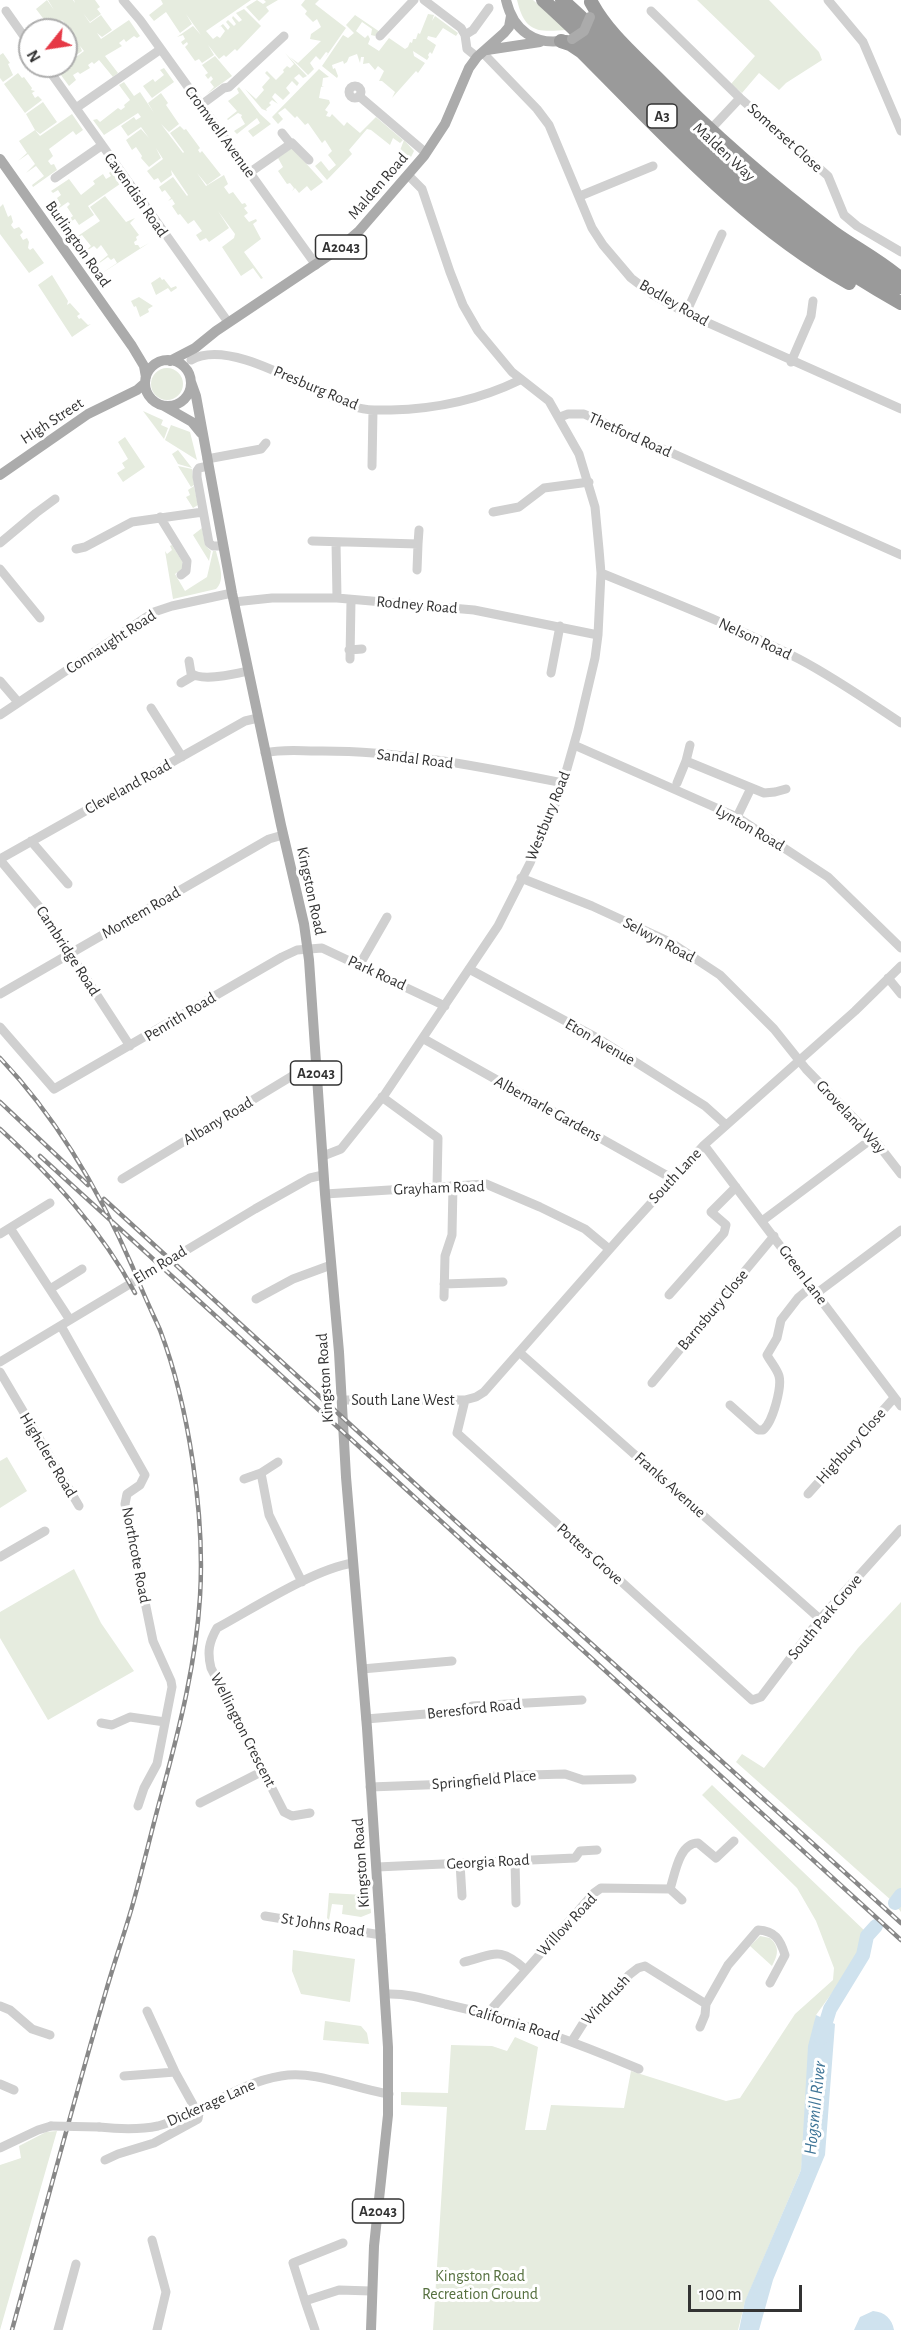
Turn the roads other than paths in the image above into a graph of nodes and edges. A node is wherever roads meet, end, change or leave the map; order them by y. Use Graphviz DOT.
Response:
graph roads {
  1 [pos="123,0"];
  2 [pos="414,0"];
  3 [pos="424,0"];
  4 [pos="506,0"];
  5 [pos="543,0"];
  6 [pos="562,0"];
  7 [pos="828,0"];
  8 [pos="591,1"];
  9 [pos="489,8"];
  10 [pos="6,11"];
  11 [pos="651,11"];
  12 [pos="511,16"];
  13 [pos="18,28"];
  14 [pos="465,34"];
  15 [pos="284,36"];
  16 [pos="380,36"];
  17 [pos="567,40"];
  18 [pos="543,42"];
  19 [pos="161,49"];
  20 [pos="482,54"];
  21 [pos="54,78"];
  22 [pos="359,96"];
  23 [pos="740,98"];
  24 [pos="201,105"];
  25 [pos="76,108"];
  26 [pos="710,130"];
  27 [pos="901,131"];
  28 [pos="282,133"];
  29 [pos="290,143"];
  30 [pos="101,146"];
  31 [pos="426,153"];
  32 [pos="0,159"];
  33 [pos="309,160"];
  34 [pos="653,166"];
  35 [pos="249,173"];
  36 [pos="409,176"];
  37 [pos="55,178"];
  38 [pos="580,196"];
  39 [pos="722,234"];
  40 [pos="901,252"];
  41 [pos="316,265"];
  42 [pos="901,279"];
  43 [pos="901,287"];
  44 [pos="813,301"];
  45 [pos="901,303"];
  46 [pos="901,312"];
  47 [pos="686,313"];
  48 [pos="228,322"];
  49 [pos="205,338"];
  50 [pos="132,346"];
  51 [pos="195,348"];
  52 [pos="217,355"];
  53 [pos="191,360"];
  54 [pos="166,361"];
  55 [pos="791,362"];
  56 [pos="190,377"];
  57 [pos="145,380"];
  58 [pos="520,380"];
  59 [pos="123,397"];
  60 [pos="160,404"];
  61 [pos="373,410"];
  62 [pos="901,410"];
  63 [pos="560,417"];
  64 [pos="202,434"];
  65 [pos="266,443"];
  66 [pos="207,463"];
  67 [pos="372,466"];
  68 [pos="0,475"];
  69 [pos="589,482"];
  70 [pos="55,499"];
  71 [pos="203,512"];
  72 [pos="493,512"];
  73 [pos="160,517"];
  74 [pos="420,530"];
  75 [pos="312,541"];
  76 [pos="336,542"];
  77 [pos="0,543"];
  78 [pos="418,544"];
  79 [pos="223,546"];
  80 [pos="76,549"];
  81 [pos="901,555"];
  82 [pos="0,568"];
  83 [pos="417,570"];
  84 [pos="601,573"];
  85 [pos="181,574"];
  86 [pos="233,598"];
  87 [pos="337,598"];
  88 [pos="351,600"];
  89 [pos="40,618"];
  90 [pos="560,626"];
  91 [pos="598,635"];
  92 [pos="362,648"];
  93 [pos="189,661"];
  94 [pos="248,671"];
  95 [pos="551,673"];
  96 [pos="193,676"];
  97 [pos="0,681"];
  98 [pos="181,683"];
  99 [pos="18,702"];
  100 [pos="151,708"];
  101 [pos="0,715"];
  102 [pos="258,718"];
  103 [pos="901,723"];
  104 [pos="574,745"];
  105 [pos="690,745"];
  106 [pos="265,753"];
  107 [pos="182,757"];
  108 [pos="686,761"];
  109 [pos="563,783"];
  110 [pos="677,783"];
  111 [pos="751,788"];
  112 [pos="786,789"];
  113 [pos="737,818"];
  114 [pos="283,835"];
  115 [pos="31,841"];
  116 [pos="0,859"];
  117 [pos="521,878"];
  118 [pos="68,884"];
  119 [pos="387,917"];
  120 [pos="307,948"];
  121 [pos="901,948"];
  122 [pos="70,954"];
  123 [pos="360,964"];
  124 [pos="901,966"];
  125 [pos="469,969"];
  126 [pos="888,978"];
  127 [pos="0,994"];
  128 [pos="901,994"];
  129 [pos="444,1006"];
  130 [pos="0,1027"];
  131 [pos="424,1039"];
  132 [pos="130,1046"];
  133 [pos="799,1061"];
  134 [pos="316,1068"];
  135 [pos="382,1097"];
  136 [pos="725,1124"];
  137 [pos="873,1138"];
  138 [pos="704,1145"];
  139 [pos="323,1156"];
  140 [pos="901,1174"];
  141 [pos="324,1175"];
  142 [pos="122,1179"];
  143 [pos="672,1179"];
  144 [pos="453,1185"];
  145 [pos="437,1186"];
  146 [pos="736,1187"];
  147 [pos="325,1194"];
  148 [pos="50,1203"];
  149 [pos="762,1221"];
  150 [pos="10,1228"];
  151 [pos="901,1230"];
  152 [pos="0,1234"];
  153 [pos="774,1236"];
  154 [pos="609,1249"];
  155 [pos="331,1265"];
  156 [pos="82,1269"];
  157 [pos="503,1282"];
  158 [pos="444,1284"];
  159 [pos="50,1289"];
  160 [pos="814,1290"];
  161 [pos="669,1295"];
  162 [pos="444,1298"];
  163 [pos="256,1299"];
  164 [pos="65,1323"];
  165 [pos="519,1352"];
  166 [pos="0,1362"];
  167 [pos="0,1372"];
  168 [pos="652,1383"];
  169 [pos="341,1400"];
  170 [pos="465,1401"];
  171 [pos="898,1402"];
  172 [pos="730,1405"];
  173 [pos="278,1462"];
  174 [pos="261,1473"];
  175 [pos="244,1479"];
  176 [pos="808,1494"];
  177 [pos="79,1506"];
  178 [pos="901,1529"];
  179 [pos="45,1531"];
  180 [pos="0,1557"];
  181 [pos="353,1563"];
  182 [pos="302,1582"];
  183 [pos="820,1619"];
  184 [pos="452,1661"];
  185 [pos="362,1669"];
  186 [pos="748,1697"];
  187 [pos="582,1700"];
  188 [pos="366,1719"];
  189 [pos="165,1722"];
  190 [pos="101,1724"];
  191 [pos="263,1771"];
  192 [pos="632,1779"];
  193 [pos="370,1787"];
  194 [pos="200,1803"];
  195 [pos="138,1806"];
  196 [pos="310,1814"];
  197 [pos="734,1841"];
  198 [pos="597,1850"];
  199 [pos="515,1861"];
  200 [pos="460,1863"];
  201 [pos="376,1867"];
  202 [pos="670,1889"];
  203 [pos="462,1896"];
  204 [pos="682,1900"];
  205 [pos="516,1904"];
  206 [pos="264,1916"];
  207 [pos="381,1935"];
  208 [pos="464,1962"];
  209 [pos="526,1970"];
  210 [pos="770,1983"];
  211 [pos="386,1994"];
  212 [pos="0,1996"];
  213 [pos="706,2004"];
  214 [pos="0,2007"];
  215 [pos="147,2011"];
  216 [pos="488,2013"];
  217 [pos="700,2027"];
  218 [pos="50,2035"];
  219 [pos="572,2041"];
  220 [pos="639,2069"];
  221 [pos="175,2072"];
  222 [pos="124,2076"];
  223 [pos="0,2084"];
  224 [pos="14,2091"];
  225 [pos="389,2094"];
  226 [pos="198,2109"];
  227 [pos="0,2148"];
  228 [pos="105,2160"];
  229 [pos="152,2240"];
  230 [pos="343,2243"];
  231 [pos="76,2264"];
  232 [pos="372,2291"];
  233 [pos="305,2301"];
  234 [pos="58,2330"];
  235 [pos="157,2330"];
  236 [pos="315,2330"];
  237 [pos="370,2330"];
  1 -- 19 [label="street, Cromwell Avenue"];
  2 -- 16 [label="street"];
  3 -- 14 [label="street"];
  4 -- 12 [label="main road"];
  5 -- 45 [label="highway, Malden Way / A3"];
  6 -- 43 [label="highway, Malden Way / A3"];
  7 -- 27 [label="street"];
  8 -- 17 [label="main road, bridge"];
  8 -- 26 [label="highway"];
  9 -- 14 [label="street"];
  10 -- 13 [label="street"];
  11 -- 23 [label="street, Somerset Close"];
  12 -- 18 [label="main road"];
  12 -- 20 [label="main road, Malden Road / A2043"];
  14 -- 20 [label="street, Bodley Road"];
  15 -- 24 [label="street"];
  17 -- 18 [label="main road"];
  17 -- 46 [label="highway"];
  18 -- 20 [label="main road"];
  19 -- 24 [label="street, Cromwell Avenue"];
  19 -- 25 [label="street"];
  20 -- 31 [label="main road, Malden Road / A2043"];
  20 -- 38 [label="street, Bodley Road"];
  21 -- 25 [label="street, Cavendish Road"];
  22 -- 31 [label="street"];
  23 -- 26 [label="street, Somerset Close"];
  23 -- 40 [label="street, Somerset Close"];
  24 -- 35 [label="street, Cromwell Avenue"];
  25 -- 30 [label="street, Cavendish Road"];
  26 -- 42 [label="highway"];
  28 -- 29 [label="street"];
  29 -- 33 [label="street"];
  29 -- 35 [label="street"];
  30 -- 37 [label="street"];
  30 -- 48 [label="street, Cavendish Road"];
  31 -- 36 [label="main road, Malden Road / A2043"];
  32 -- 50 [label="main road, Burlington Road"];
  34 -- 38 [label="street"];
  35 -- 41 [label="street, Cromwell Avenue"];
  36 -- 41 [label="main road, Malden Road / A2043"];
  36 -- 58 [label="street"];
  38 -- 47 [label="street, Bodley Road"];
  39 -- 47 [label="street"];
  41 -- 48 [label="main road, Malden Road / A2043"];
  44 -- 55 [label="street"];
  47 -- 55 [label="street, Bodley Road"];
  48 -- 49 [label="main road, Malden Road / A2043"];
  49 -- 51 [label="main road, Malden Road / A2043"];
  49 -- 52 [label="street"];
  50 -- 54 [label="main road, Burlington Road"];
  50 -- 57 [label="main road, Burlington Road"];
  51 -- 53 [label="main road, Malden Road / A2043"];
  51 -- 54 [label="main road, Malden Road / A2043"];
  52 -- 53 [label="street, Presburg Road"];
  52 -- 61 [label="street, Presburg Road"];
  53 -- 56 [label="main road, Malden Road / A2043"];
  54 -- 56 [label="main road"];
  54 -- 57 [label="main road"];
  55 -- 62 [label="street, Bodley Road"];
  56 -- 60 [label="main road"];
  56 -- 64 [label="main road, Kingston Road / A2043"];
  57 -- 59 [label="main road, High Street"];
  57 -- 60 [label="main road"];
  58 -- 61 [label="street, Presburg Road"];
  58 -- 63 [label="street"];
  59 -- 60 [label="main road"];
  59 -- 68 [label="main road, High Street"];
  60 -- 64 [label="main road"];
  61 -- 67 [label="street"];
  63 -- 69 [label="street, Westbury Road"];
  63 -- 81 [label="street, Thetford Road"];
  64 -- 66 [label="main road, Kingston Road / A2043"];
  65 -- 66 [label="street"];
  66 -- 71 [label="street"];
  66 -- 79 [label="main road, Kingston Road / A2043"];
  69 -- 72 [label="street"];
  69 -- 84 [label="street, Westbury Road"];
  70 -- 77 [label="street"];
  71 -- 73 [label="street"];
  71 -- 79 [label="street"];
  73 -- 80 [label="street"];
  73 -- 85 [label="street"];
  74 -- 78 [label="street"];
  75 -- 76 [label="street"];
  76 -- 78 [label="street"];
  76 -- 87 [label="street"];
  78 -- 83 [label="street"];
  79 -- 86 [label="main road, Kingston Road / A2043"];
  82 -- 89 [label="street"];
  84 -- 91 [label="street, Westbury Road"];
  84 -- 103 [label="street, Nelson Road"];
  86 -- 87 [label="street, Rodney Road"];
  86 -- 94 [label="main road, Kingston Road / A2043"];
  86 -- 99 [label="street, Connaught Road"];
  87 -- 88 [label="street, Rodney Road"];
  88 -- 90 [label="street, Rodney Road"];
  88 -- 92 [label="street"];
  90 -- 91 [label="street, Rodney Road"];
  90 -- 95 [label="street"];
  91 -- 104 [label="street, Westbury Road"];
  93 -- 96 [label="street"];
  94 -- 96 [label="street"];
  94 -- 102 [label="main road, Kingston Road / A2043"];
  96 -- 98 [label="street"];
  97 -- 99 [label="street"];
  99 -- 101 [label="street, Connaught Road"];
  100 -- 107 [label="street"];
  102 -- 106 [label="main road, Kingston Road / A2043"];
  102 -- 107 [label="street, Cleveland Road"];
  104 -- 109 [label="street, Westbury Road"];
  104 -- 113 [label="street, Lynton Road"];
  105 -- 108 [label="street"];
  106 -- 109 [label="street, Sandal Road"];
  106 -- 114 [label="main road, Kingston Road / A2043"];
  107 -- 115 [label="street, Cleveland Road"];
  108 -- 110 [label="street"];
  108 -- 111 [label="street"];
  109 -- 117 [label="street, Westbury Road"];
  111 -- 112 [label="street"];
  111 -- 113 [label="street"];
  113 -- 121 [label="street, Lynton Road"];
  114 -- 120 [label="main road, Kingston Road / A2043"];
  114 -- 122 [label="street, Montem Road"];
  115 -- 116 [label="street, Cleveland Road"];
  115 -- 118 [label="street"];
  116 -- 122 [label="street, Cambridge Road"];
  117 -- 125 [label="street, Westbury Road"];
  117 -- 133 [label="street, Selwyn Road"];
  119 -- 123 [label="street"];
  120 -- 123 [label="street, Park Road"];
  120 -- 132 [label="street, Penrith Road"];
  120 -- 134 [label="main road, Kingston Road / A2043"];
  122 -- 127 [label="street, Montem Road"];
  122 -- 132 [label="street, Cambridge Road"];
  123 -- 129 [label="street, Park Road"];
  124 -- 126 [label="street, South Lane"];
  125 -- 129 [label="street, Westbury Road"];
  125 -- 136 [label="street, Eton Avenue"];
  126 -- 128 [label="street"];
  126 -- 133 [label="street, South Lane"];
  129 -- 131 [label="street, Westbury Road"];
  130 -- 132 [label="street, Penrith Road"];
  131 -- 135 [label="street, Westbury Road"];
  131 -- 143 [label="street, Albemarle Gardens"];
  133 -- 136 [label="street, South Lane"];
  133 -- 137 [label="street, Groveland Way"];
  134 -- 139 [label="main road, Kingston Road / A2043"];
  134 -- 142 [label="street, Albany Road"];
  135 -- 139 [label="street, Westbury Road"];
  135 -- 145 [label="street"];
  136 -- 138 [label="street, South Lane"];
  137 -- 140 [label="street, Groveland Way"];
  137 -- 149 [label="street"];
  138 -- 143 [label="street, South Lane"];
  138 -- 146 [label="street, Green Lane"];
  139 -- 141 [label="main road, Kingston Road / A2043"];
  141 -- 147 [label="main road, Kingston Road / A2043"];
  141 -- 164 [label="street, Elm Road"];
  143 -- 154 [label="street, South Lane"];
  144 -- 145 [label="street, Grayham Road"];
  144 -- 154 [label="street, Grayham Road"];
  144 -- 158 [label="street"];
  145 -- 147 [label="street, Grayham Road"];
  146 -- 149 [label="street, Green Lane"];
  146 -- 161 [label="street"];
  147 -- 155 [label="main road, Kingston Road / A2043"];
  148 -- 150 [label="street"];
  149 -- 153 [label="street, Green Lane"];
  150 -- 152 [label="street"];
  150 -- 159 [label="street"];
  151 -- 160 [label="street"];
  153 -- 160 [label="street, Green Lane"];
  153 -- 168 [label="street, Barnsbury Close"];
  154 -- 165 [label="street, South Lane"];
  155 -- 163 [label="street"];
  155 -- 169 [label="main road, Kingston Road / A2043"];
  156 -- 159 [label="street"];
  157 -- 158 [label="street"];
  158 -- 162 [label="street"];
  159 -- 164 [label="street"];
  160 -- 171 [label="street, Green Lane"];
  160 -- 172 [label="street"];
  164 -- 166 [label="street, Elm Road"];
  164 -- 189 [label="street, Northcote Road"];
  165 -- 170 [label="street, South Lane"];
  165 -- 183 [label="street, Franks Avenue"];
  167 -- 177 [label="street, Highclere Road"];
  169 -- 170 [label="street, South Lane West"];
  169 -- 181 [label="main road, Kingston Road / A2043"];
  170 -- 186 [label="street, Potters Grove"];
  171 -- 176 [label="street, Highbury Close"];
  173 -- 174 [label="street"];
  174 -- 175 [label="street"];
  174 -- 182 [label="street"];
  178 -- 183 [label="street, South Park Grove"];
  179 -- 180 [label="street"];
  181 -- 182 [label="street, Wellington Crescent"];
  181 -- 185 [label="main road, Kingston Road / A2043"];
  182 -- 191 [label="street, Wellington Crescent"];
  183 -- 186 [label="street, South Park Grove"];
  184 -- 185 [label="street"];
  185 -- 188 [label="main road, Kingston Road / A2043"];
  187 -- 188 [label="street, Beresford Road"];
  188 -- 193 [label="main road, Kingston Road / A2043"];
  189 -- 190 [label="street"];
  189 -- 195 [label="street, Northcote Road"];
  191 -- 194 [label="street"];
  191 -- 196 [label="street, Wellington Crescent"];
  192 -- 193 [label="street, Springfield Place"];
  193 -- 201 [label="main road, Kingston Road / A2043"];
  197 -- 202 [label="street"];
  198 -- 199 [label="street, Georgia Road"];
  199 -- 200 [label="street, Georgia Road"];
  199 -- 205 [label="street"];
  200 -- 201 [label="street, Georgia Road"];
  200 -- 203 [label="street"];
  201 -- 207 [label="main road, Kingston Road / A2043"];
  202 -- 204 [label="street"];
  202 -- 209 [label="street, Willow Road"];
  206 -- 207 [label="street, St Johns Road"];
  207 -- 211 [label="main road, Kingston Road / A2043"];
  208 -- 209 [label="street"];
  209 -- 216 [label="street, Willow Road"];
  210 -- 213 [label="street"];
  211 -- 216 [label="street, California Road"];
  211 -- 225 [label="main road, Kingston Road / A2043"];
  212 -- 214 [label="street"];
  213 -- 217 [label="street"];
  213 -- 219 [label="street, Windrush"];
  214 -- 218 [label="street"];
  215 -- 221 [label="street"];
  216 -- 219 [label="street, California Road"];
  219 -- 220 [label="street, California Road"];
  221 -- 222 [label="street"];
  221 -- 226 [label="street"];
  223 -- 224 [label="street"];
  225 -- 226 [label="street, Dickerage Lane"];
  225 -- 232 [label="main road, Kingston Road / A2043"];
  226 -- 227 [label="street, Dickerage Lane, bridge"];
  226 -- 228 [label="street"];
  229 -- 235 [label="street"];
  230 -- 233 [label="street"];
  231 -- 234 [label="street"];
  232 -- 233 [label="street"];
  232 -- 237 [label="main road, Kingston Road / A2043"];
  233 -- 236 [label="street"];
}
